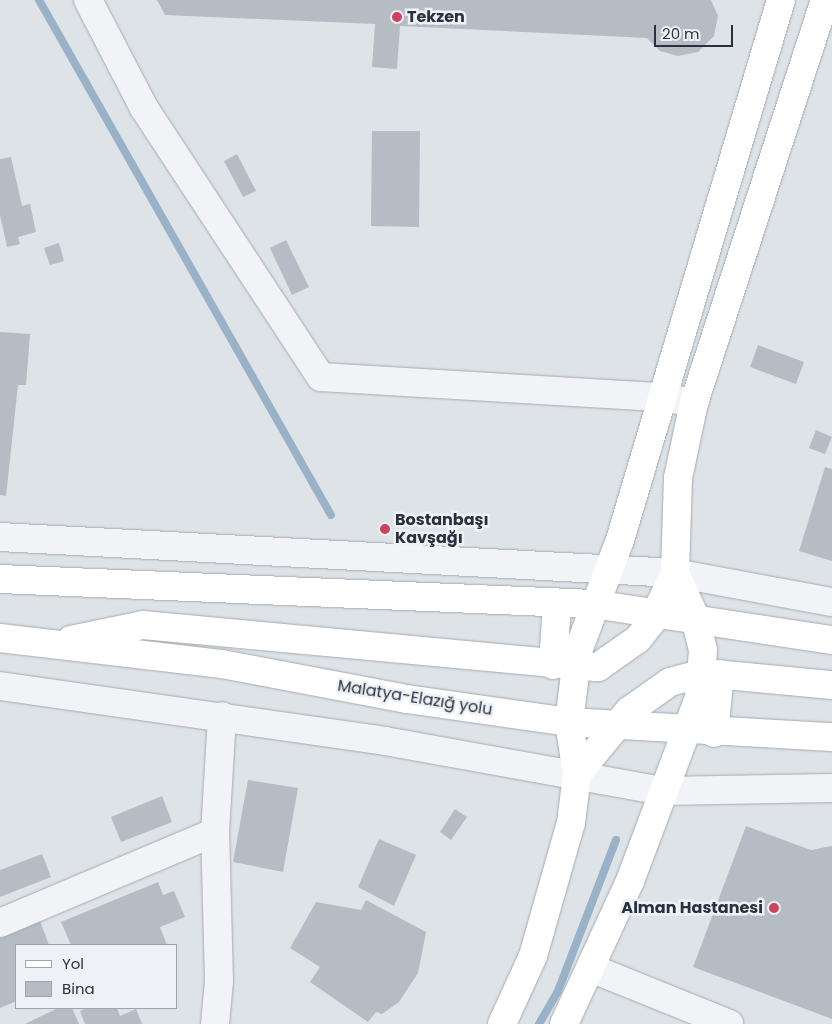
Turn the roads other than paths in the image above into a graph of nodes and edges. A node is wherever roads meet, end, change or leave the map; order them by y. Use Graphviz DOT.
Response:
graph roads {
  1 [pos="88,0"];
  2 [pos="781,0"];
  3 [pos="827,2"];
  4 [pos="661,397"];
  5 [pos="694,403"];
  6 [pos="0,537"];
  7 [pos="610,571"];
  8 [pos="675,573"];
  9 [pos="0,579"];
  10 [pos="832,602"];
  11 [pos="557,603"];
  12 [pos="593,604"];
  13 [pos="657,612"];
  14 [pos="695,618"];
  15 [pos="0,638"];
  16 [pos="832,640"];
  17 [pos="48,644"];
  18 [pos="564,666"];
  19 [pos="712,673"];
  20 [pos="832,685"];
  21 [pos="0,686"];
  22 [pos="222,716"];
  23 [pos="569,722"];
  24 [pos="615,726"];
  25 [pos="701,732"];
  26 [pos="832,737"];
  27 [pos="577,774"];
  28 [pos="832,788"];
  29 [pos="663,791"];
  30 [pos="215,832"];
  31 [pos="0,923"];
  32 [pos="593,969"];
  33 [pos="215,1024"];
  34 [pos="502,1024"];
  35 [pos="564,1024"];
  36 [pos="729,1024"];
  1 -- 4 [label="street"];
  2 -- 4 [label="main road"];
  3 -- 5 [label="main road"];
  4 -- 5 [label="street"];
  4 -- 7 [label="main road"];
  5 -- 8 [label="main road"];
  6 -- 7 [label="street"];
  7 -- 8 [label="street"];
  7 -- 12 [label="main road"];
  8 -- 10 [label="street"];
  8 -- 13 [label="main road"];
  8 -- 14 [label="main road"];
  9 -- 11 [label="main road"];
  11 -- 12 [label="main road"];
  11 -- 18 [label="main road"];
  12 -- 13 [label="main road"];
  12 -- 18 [label="main road"];
  13 -- 14 [label="main road"];
  13 -- 18 [label="main road"];
  14 -- 16 [label="main road"];
  14 -- 19 [label="main road"];
  15 -- 17 [label="main road, Malatya-Elazığ yolu"];
  17 -- 18 [label="main road"];
  17 -- 23 [label="main road, Malatya-Elazığ yolu"];
  18 -- 23 [label="main road"];
  19 -- 20 [label="main road"];
  19 -- 24 [label="main road"];
  19 -- 25 [label="main road"];
  21 -- 22 [label="street"];
  22 -- 27 [label="street"];
  22 -- 30 [label="street"];
  23 -- 24 [label="main road, Malatya-Elazığ yolu"];
  23 -- 27 [label="main road"];
  24 -- 25 [label="main road, Malatya-Elazığ yolu"];
  24 -- 27 [label="main road"];
  25 -- 26 [label="main road, Malatya-Elazığ yolu"];
  25 -- 29 [label="main road"];
  27 -- 29 [label="street"];
  27 -- 34 [label="main road"];
  28 -- 29 [label="street"];
  29 -- 32 [label="main road"];
  30 -- 31 [label="street"];
  30 -- 33 [label="street"];
  32 -- 35 [label="main road"];
  32 -- 36 [label="street"];
}
